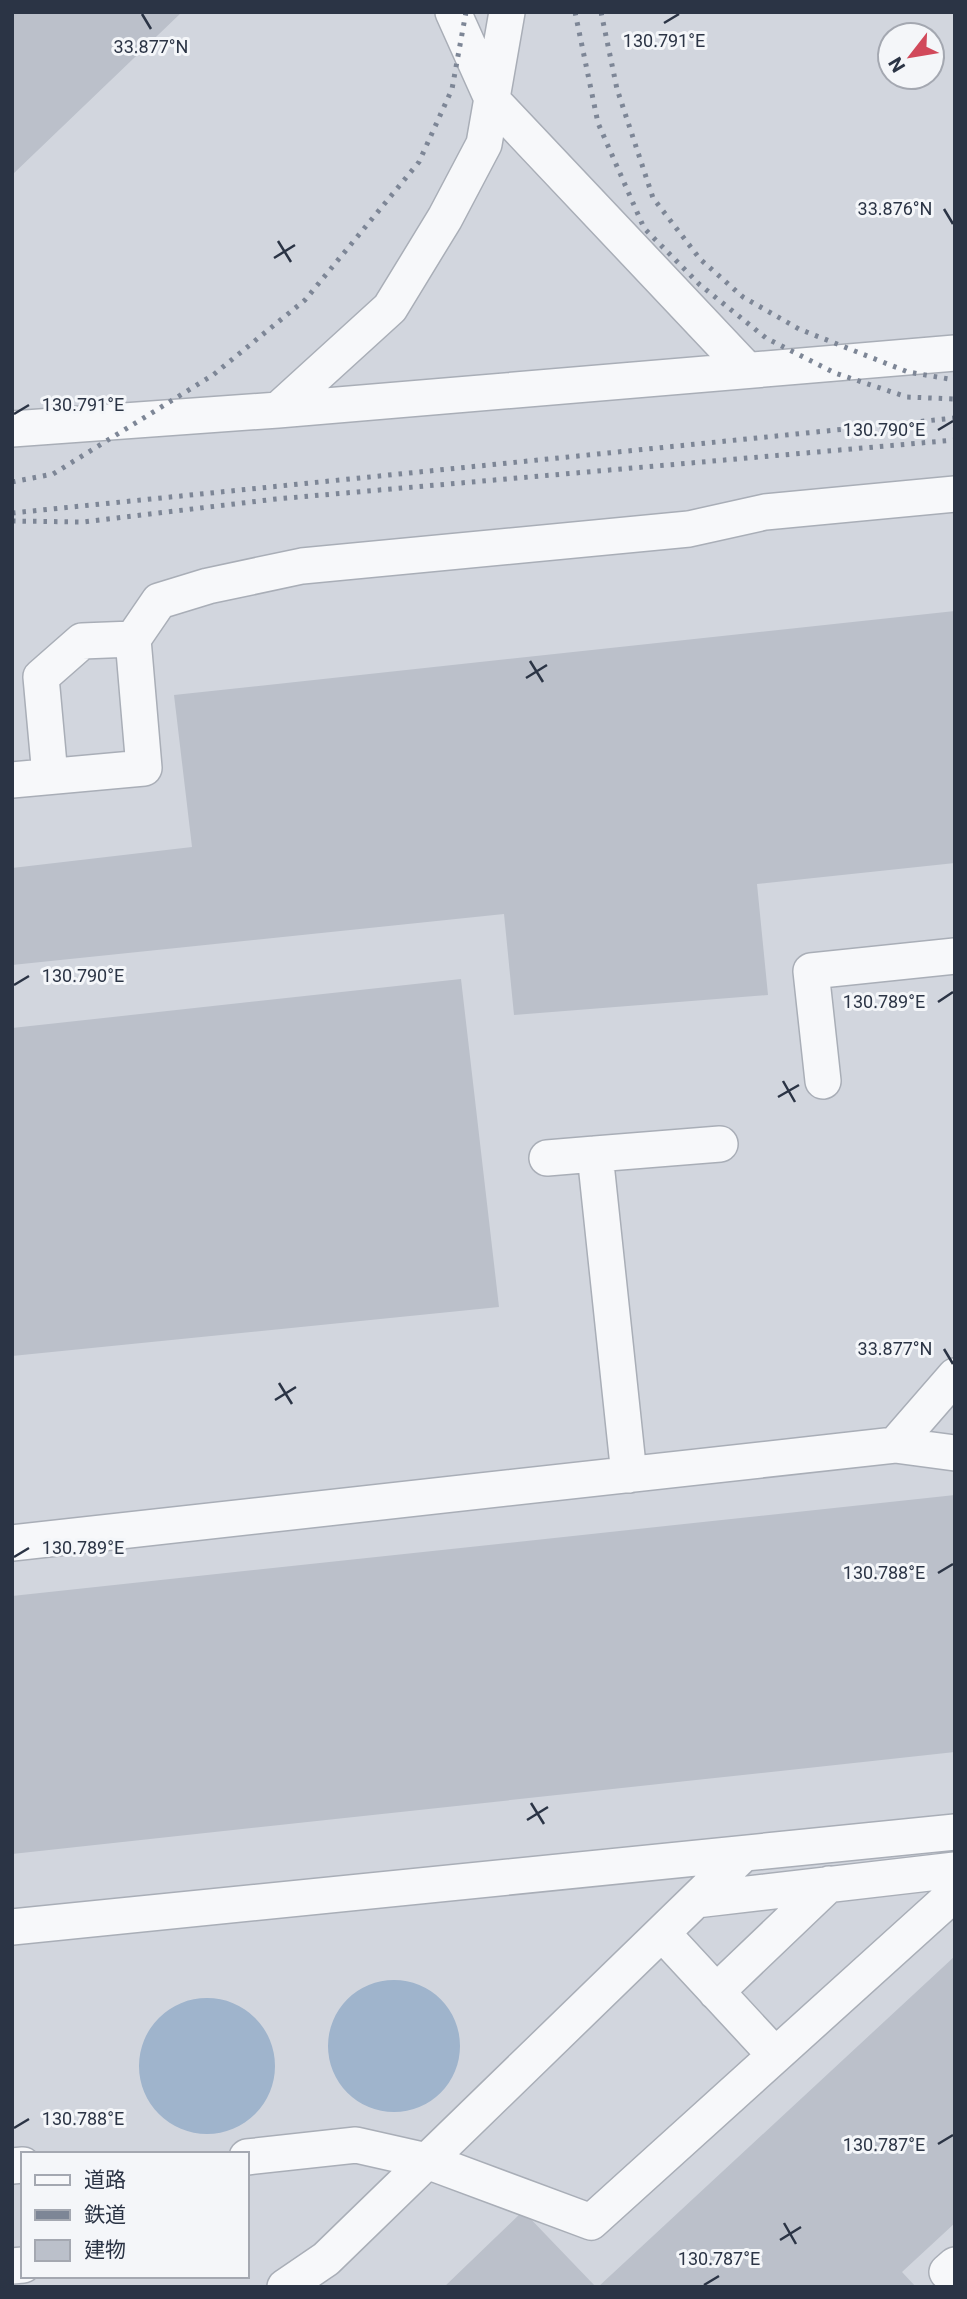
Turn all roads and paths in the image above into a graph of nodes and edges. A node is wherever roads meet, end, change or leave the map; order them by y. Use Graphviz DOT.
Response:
graph roads {
  1 [pos="453,12"];
  2 [pos="507,12"];
  3 [pos="493,101"];
  4 [pos="955,353"];
  5 [pos="746,369"];
  6 [pos="278,410"];
  7 [pos="12,429"];
  8 [pos="955,494"];
  9 [pos="133,639"];
  10 [pos="50,776"];
  11 [pos="12,780"];
  12 [pos="955,956"];
  13 [pos="823,1081"];
  14 [pos="720,1144"];
  15 [pos="595,1154"];
  16 [pos="547,1158"];
  17 [pos="955,1376"];
  18 [pos="895,1445"];
  19 [pos="955,1453"];
  20 [pos="629,1475"];
  21 [pos="12,1543"];
  22 [pos="955,1832"];
  23 [pos="742,1855"];
  24 [pos="955,1870"];
  25 [pos="829,1884"];
  26 [pos="955,1893"];
  27 [pos="696,1900"];
  28 [pos="12,1927"];
  29 [pos="662,1933"];
  30 [pos="716,1992"];
  31 [pos="775,2056"];
  32 [pos="248,2157"];
  33 [pos="427,2161"];
  34 [pos="285,2287"];
  1 -- 3 [label="street"];
  2 -- 3 [label="street"];
  3 -- 5 [label="street"];
  3 -- 6 [label="street"];
  4 -- 5 [label="street"];
  5 -- 6 [label="street"];
  6 -- 7 [label="street"];
  8 -- 9 [label="street"];
  9 -- 10 [label="street"];
  9 -- 10 [label="street"];
  10 -- 11 [label="street"];
  12 -- 13 [label="street"];
  14 -- 15 [label="street"];
  15 -- 16 [label="street"];
  15 -- 20 [label="street"];
  17 -- 18 [label="street"];
  18 -- 19 [label="street"];
  18 -- 20 [label="street"];
  20 -- 21 [label="street"];
  22 -- 23 [label="street"];
  23 -- 27 [label="street"];
  23 -- 28 [label="street"];
  24 -- 25 [label="street"];
  25 -- 27 [label="street"];
  25 -- 30 [label="street"];
  26 -- 31 [label="street"];
  27 -- 29 [label="street"];
  29 -- 30 [label="street"];
  29 -- 33 [label="street"];
  30 -- 31 [label="street"];
  31 -- 33 [label="street"];
  32 -- 33 [label="street"];
  33 -- 34 [label="street"];
}
